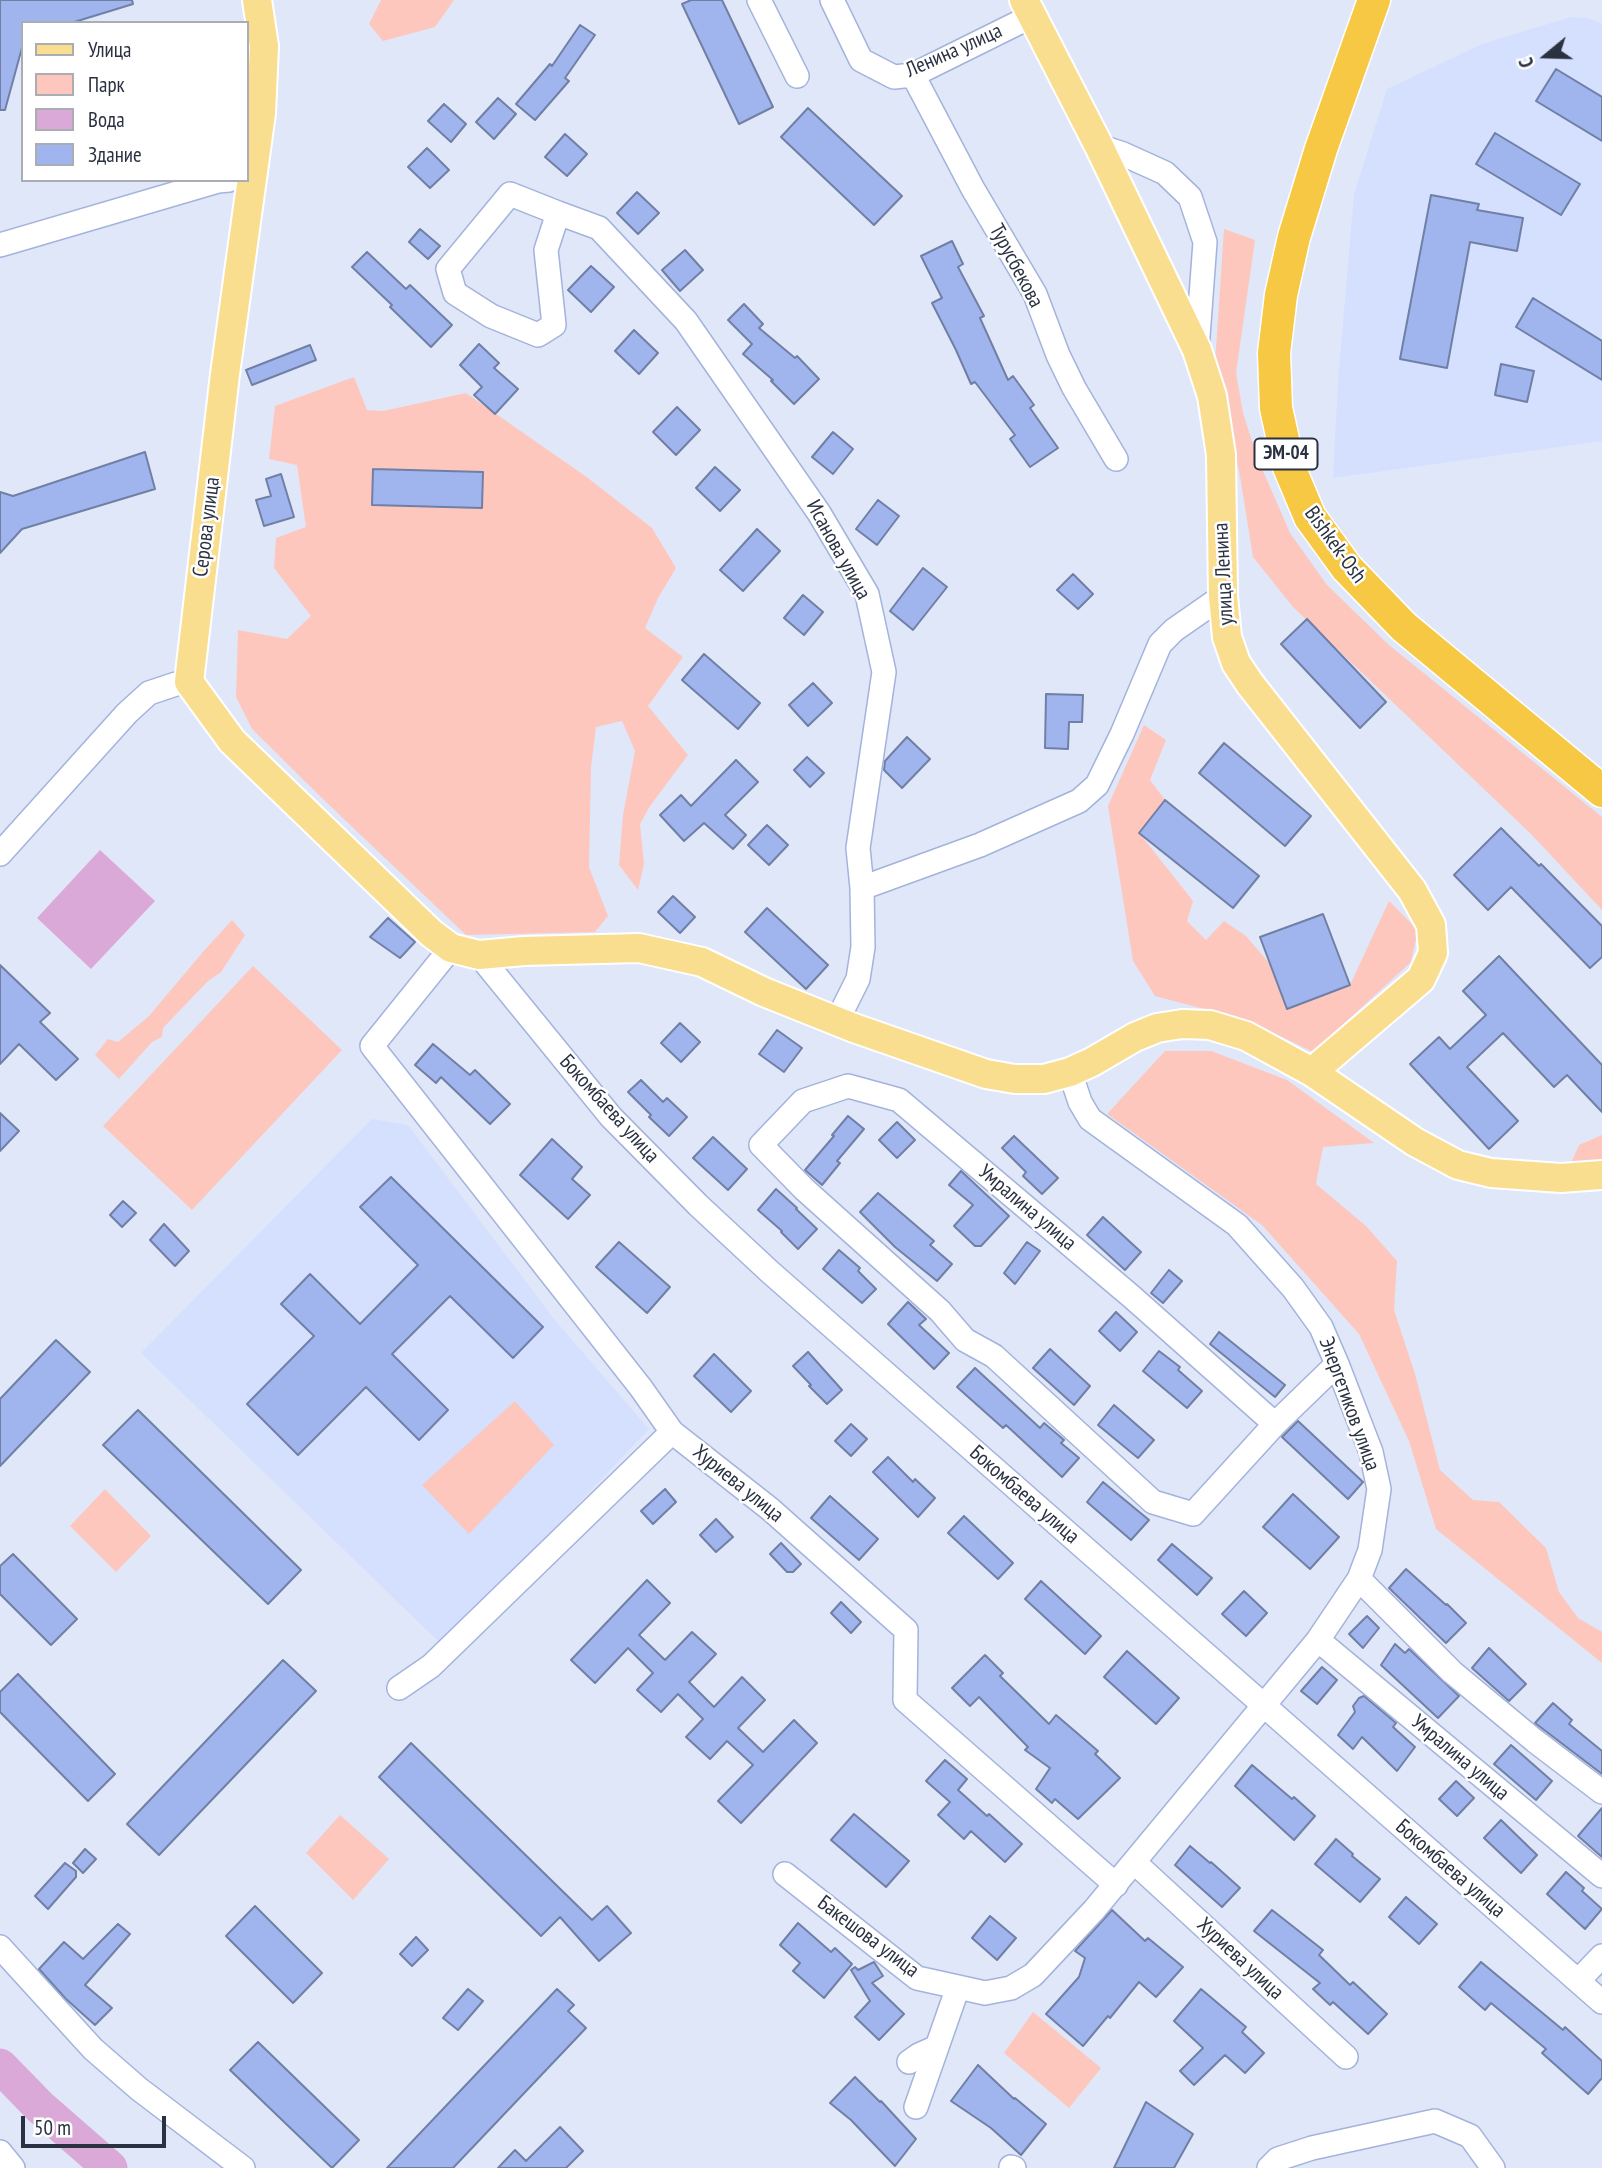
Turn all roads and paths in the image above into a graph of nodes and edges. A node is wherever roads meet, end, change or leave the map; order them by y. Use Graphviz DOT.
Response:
graph roads {
  1 [pos="257,0"];
  2 [pos="759,0"];
  3 [pos="832,0"];
  4 [pos="1374,0"];
  5 [pos="1028,8"];
  6 [pos="913,75"];
  7 [pos="797,76"];
  8 [pos="1099,146"];
  9 [pos="248,158"];
  10 [pos="215,182"];
  11 [pos="242,182"];
  12 [pos="558,212"];
  13 [pos="0,245"];
  14 [pos="1197,350"];
  15 [pos="1116,459"];
  16 [pos="1223,596"];
  17 [pos="189,682"];
  18 [pos="1602,791"];
  19 [pos="0,854"];
  20 [pos="862,888"];
  21 [pos="451,948"];
  22 [pos="479,955"];
  23 [pos="837,1021"];
  24 [pos="1070,1072"];
  25 [pos="1312,1072"];
  26 [pos="1602,1175"];
  27 [pos="1338,1364"];
  28 [pos="1275,1424"];
  29 [pos="672,1432"];
  30 [pos="1359,1579"];
  31 [pos="1318,1640"];
  32 [pos="399,1688"];
  33 [pos="1263,1706"];
  34 [pos="1602,1792"];
  35 [pos="1134,1862"];
  36 [pos="785,1874"];
  37 [pos="1602,1876"];
  38 [pos="1116,1885"];
  39 [pos="0,1947"];
  40 [pos="1602,1956"];
  41 [pos="1578,1981"];
  42 [pos="958,1987"];
  43 [pos="1602,2002"];
  44 [pos="937,2047"];
  45 [pos="1346,2057"];
  46 [pos="909,2062"];
  47 [pos="916,2107"];
  48 [pos="0,2152"];
  49 [pos="13,2168"];
  50 [pos="243,2168"];
  51 [pos="1269,2168"];
  52 [pos="1493,2168"];
  1 -- 9 [label="main road, Серова улица"];
  2 -- 7 [label="street"];
  3 -- 6 [label="street, Ленина улица"];
  4 -- 18 [label="highway, Bishkek-Osh / ЭМ-04"];
  5 -- 6 [label="street, Ленина улица"];
  5 -- 8 [label="main road, улица Ленина"];
  6 -- 15 [label="street, Турусбекова"];
  8 -- 14 [label="main road, улица Ленина"];
  8 -- 14 [label="street"];
  10 -- 13 [label="street"];
  11 -- 17 [label="main road, Серова улица"];
  12 -- 12 [label="street, Исанова улица"];
  12 -- 20 [label="street, Исанова улица"];
  14 -- 16 [label="main road, улица Ленина"];
  16 -- 20 [label="street"];
  16 -- 25 [label="main road, улица Ленина"];
  17 -- 19 [label="street"];
  17 -- 21 [label="main road"];
  20 -- 23 [label="street, Исанова улица"];
  21 -- 22 [label="main road"];
  21 -- 29 [label="street, Хуриева улица"];
  22 -- 23 [label="main road"];
  22 -- 33 [label="street, Бокомбаева улица"];
  23 -- 24 [label="main road"];
  24 -- 25 [label="main road"];
  24 -- 27 [label="street, Энергетиков улица"];
  25 -- 26 [label="main road"];
  27 -- 28 [label="street"];
  27 -- 30 [label="street, Энергетиков улица"];
  28 -- 28 [label="street, Умралина улица"];
  29 -- 32 [label="street"];
  29 -- 38 [label="street, Хуриева улица"];
  30 -- 31 [label="street, Энергетиков улица"];
  30 -- 34 [label="street"];
  31 -- 33 [label="street, Энергетиков улица"];
  31 -- 37 [label="street, Умралина улица"];
  33 -- 35 [label="street, Энергетиков улица"];
  33 -- 41 [label="street, Бокомбаева улица"];
  35 -- 38 [label="street, Энергетиков улица"];
  35 -- 45 [label="street, Хуриева улица"];
  36 -- 42 [label="street, Бакешова улица"];
  38 -- 42 [label="street, Бакешова улица"];
  39 -- 50 [label="street"];
  40 -- 41 [label="street"];
  41 -- 43 [label="street, Бокомбаева улица"];
  42 -- 44 [label="street"];
  44 -- 46 [label="street"];
  44 -- 47 [label="street"];
  48 -- 49 [label="street"];
  51 -- 52 [label="street"];
}
